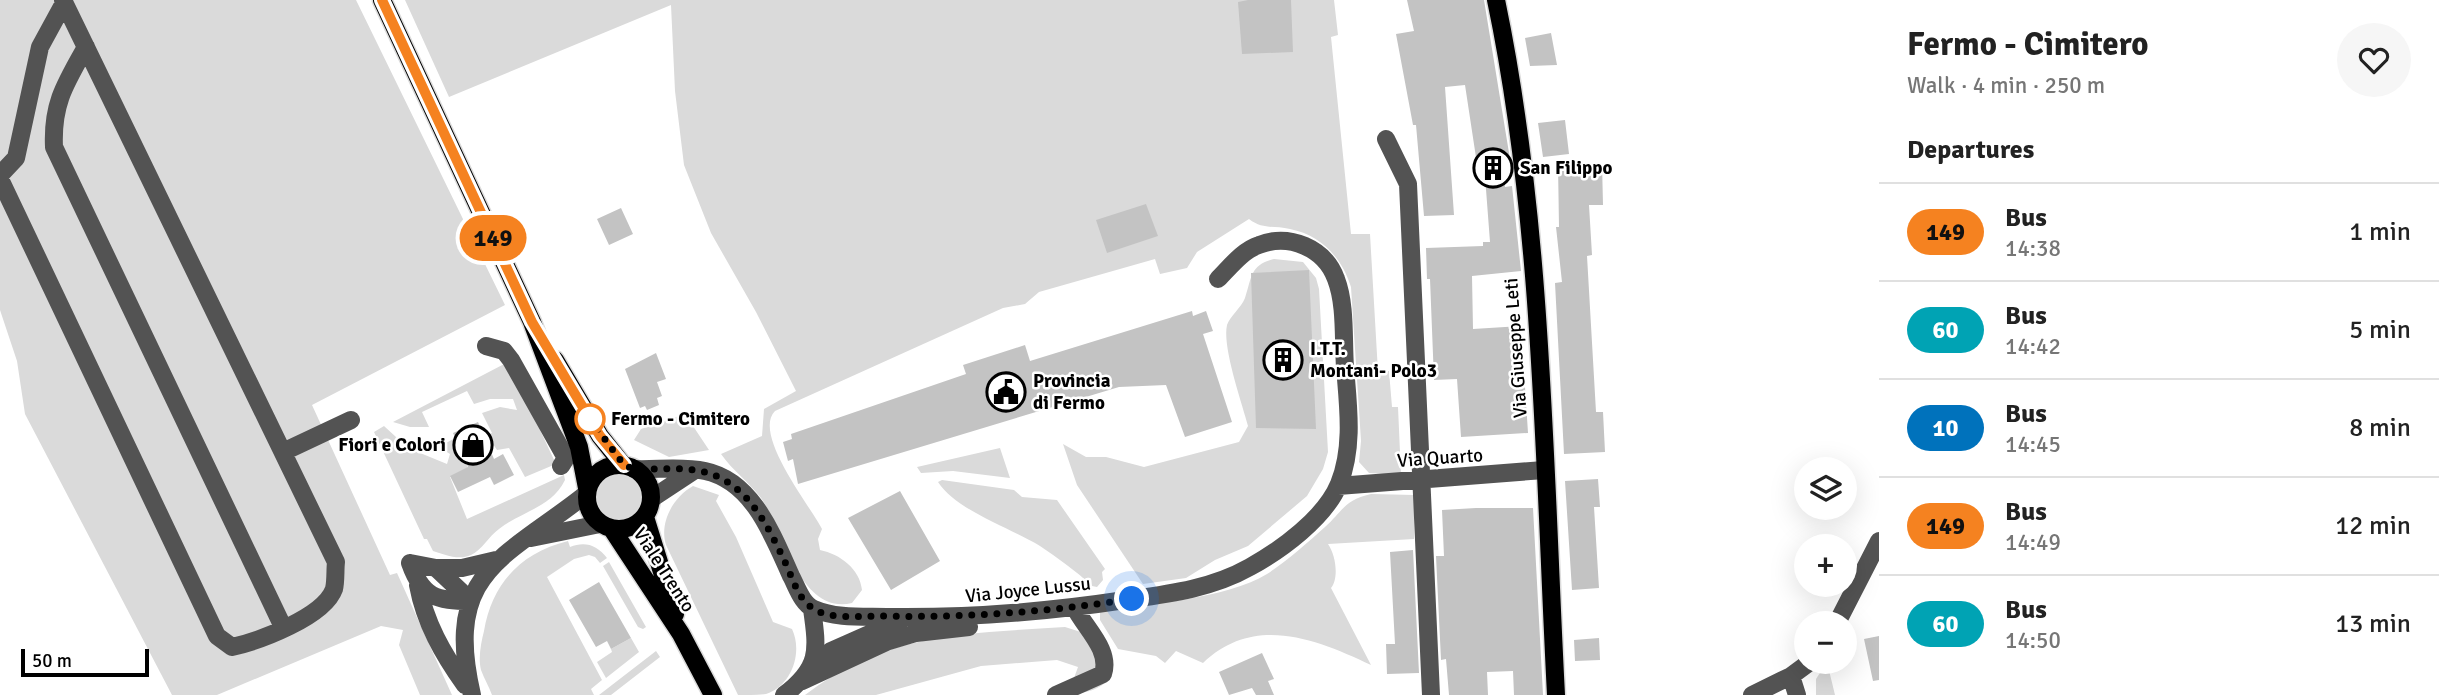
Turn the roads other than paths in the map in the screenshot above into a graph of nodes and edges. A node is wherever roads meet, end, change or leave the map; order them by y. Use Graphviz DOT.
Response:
graph roads {
  1 [pos="382,0"];
  2 [pos="1496,0"];
  3 [pos="64,1"];
  4 [pos="86,47"];
  5 [pos="1386,139"];
  6 [pos="0,177"];
  7 [pos="1218,279"];
  8 [pos="532,322"];
  9 [pos="486,345"];
  10 [pos="351,420"];
  11 [pos="283,452"];
  12 [pos="561,466"];
  13 [pos="629,467"];
  14 [pos="695,470"];
  15 [pos="1544,470"];
  16 [pos="1423,480"];
  17 [pos="1338,486"];
  18 [pos="587,491"];
  19 [pos="651,499"];
  20 [pos="645,517"];
  21 [pos="606,526"];
  22 [pos="518,541"];
  23 [pos="1879,541"];
  24 [pos="496,560"];
  25 [pos="436,568"];
  26 [pos="418,585"];
  27 [pos="471,601"];
  28 [pos="1075,608"];
  29 [pos="812,609"];
  30 [pos="1843,611"];
  31 [pos="995,616"];
  32 [pos="907,617"];
  33 [pos="283,627"];
  34 [pos="681,634"];
  35 [pos="813,666"];
  36 [pos="1794,674"];
  37 [pos="1791,676"];
  38 [pos="802,681"];
  39 [pos="472,695"];
  40 [pos="713,695"];
  41 [pos="784,695"];
  42 [pos="1056,695"];
  43 [pos="1431,695"];
  44 [pos="1556,695"];
  45 [pos="1752,695"];
  46 [pos="1797,695"];
  1 -- 8 [label="main road"];
  2 -- 15 [label="main road, Via Giuseppe Leti"];
  3 -- 4 [label="street"];
  3 -- 6 [label="street"];
  4 -- 11 [label="street"];
  4 -- 33 [label="street"];
  5 -- 16 [label="street"];
  6 -- 33 [label="street"];
  7 -- 17 [label="street, Via Joyce Lussu"];
  8 -- 13 [label="main road, Viale Trento"];
  8 -- 18 [label="main road, Viale Trento"];
  9 -- 12 [label="street"];
  10 -- 11 [label="street"];
  11 -- 33 [label="street"];
  13 -- 14 [label="street"];
  13 -- 18 [label="main road"];
  13 -- 19 [label="main road, Viale Trento"];
  14 -- 19 [label="street"];
  14 -- 29 [label="street"];
  15 -- 16 [label="street, Via Quarto"];
  15 -- 44 [label="main road, Via Giuseppe Leti"];
  16 -- 17 [label="street, Via Quarto"];
  16 -- 43 [label="street"];
  17 -- 28 [label="street, Via Joyce Lussu"];
  18 -- 21 [label="main road, Viale Trento"];
  18 -- 22 [label="street"];
  19 -- 20 [label="main road, Viale Trento"];
  20 -- 21 [label="main road, Viale Trento"];
  20 -- 34 [label="main road, Viale Trento"];
  21 -- 22 [label="street"];
  21 -- 34 [label="main road, Viale Trento"];
  22 -- 24 [label="street"];
  23 -- 30 [label="street"];
  24 -- 25 [label="street"];
  24 -- 27 [label="street"];
  25 -- 26 [label="street"];
  25 -- 27 [label="street"];
  26 -- 27 [label="street"];
  26 -- 39 [label="street"];
  27 -- 39 [label="street"];
  28 -- 31 [label="street, Via Joyce Lussu"];
  28 -- 42 [label="street"];
  29 -- 32 [label="street, Via Joyce Lussu"];
  29 -- 35 [label="street"];
  31 -- 32 [label="street, Via Joyce Lussu"];
  31 -- 38 [label="street"];
  32 -- 35 [label="street"];
  34 -- 40 [label="main road, Viale Trento"];
  35 -- 38 [label="street"];
  36 -- 37 [label="street"];
  37 -- 45 [label="street"];
  37 -- 46 [label="street"];
  38 -- 41 [label="street"];
}
